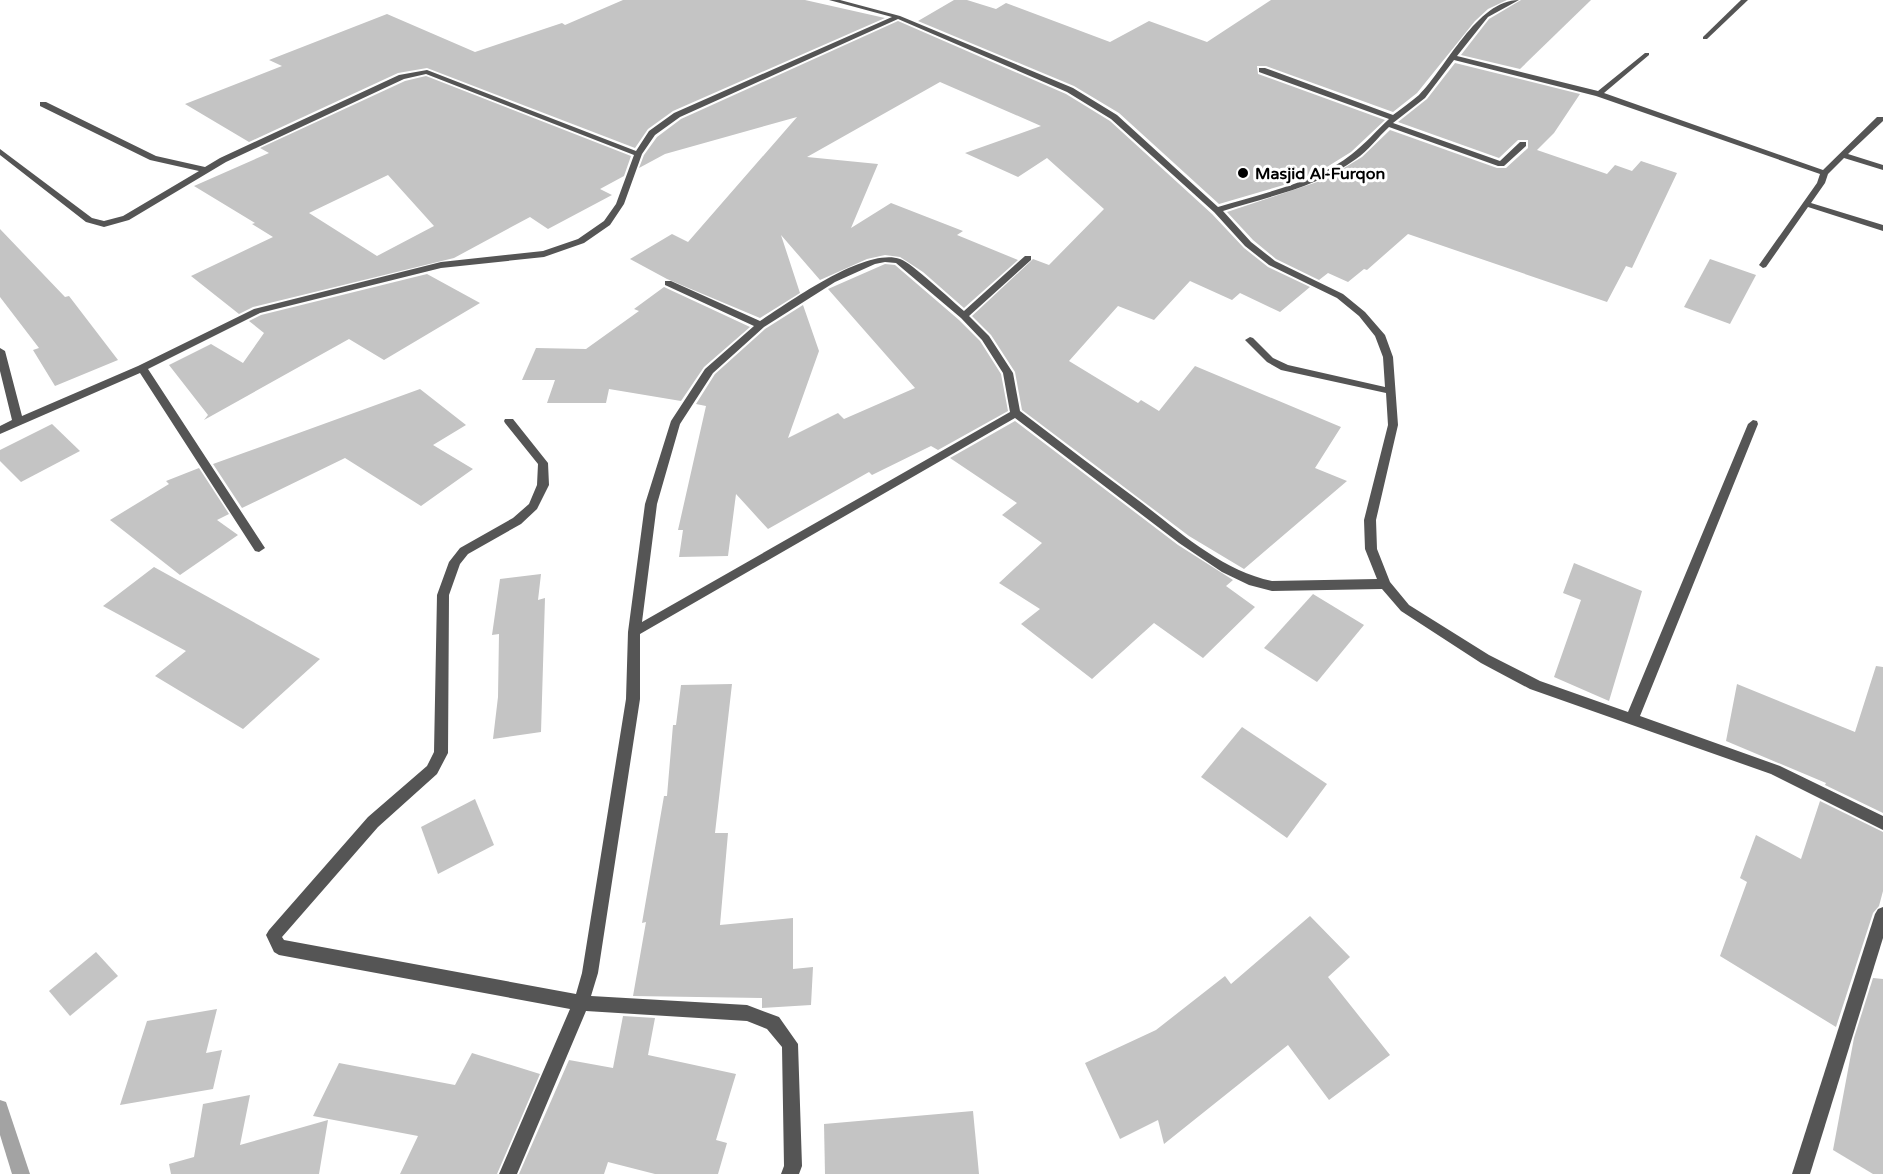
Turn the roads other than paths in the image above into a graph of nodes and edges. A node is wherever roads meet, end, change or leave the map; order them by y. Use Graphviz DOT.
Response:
graph roads {
  1 [pos="832,0"];
  2 [pos="1516,0"];
  3 [pos="1745,0"];
  4 [pos="898,17"];
  5 [pos="1705,38"];
  6 [pos="1647,54"];
  7 [pos="1455,58"];
  8 [pos="1262,70"];
  9 [pos="1599,94"];
  10 [pos="44,104"];
  11 [pos="1883,119"];
  12 [pos="1391,121"];
  13 [pos="1523,144"];
  14 [pos="0,151"];
  15 [pos="638,154"];
  16 [pos="1843,155"];
  17 [pos="1883,168"];
  18 [pos="207,170"];
  19 [pos="1824,173"];
  20 [pos="1807,204"];
  21 [pos="1217,210"];
  22 [pos="1883,228"];
  23 [pos="1028,258"];
  24 [pos="1763,265"];
  25 [pos="668,284"];
  26 [pos="964,316"];
  27 [pos="761,325"];
  28 [pos="1250,340"];
  29 [pos="0,351"];
  30 [pos="142,368"];
  31 [pos="1390,391"];
  32 [pos="1015,413"];
  33 [pos="509,421"];
  34 [pos="18,422"];
  35 [pos="1753,424"];
  36 [pos="0,430"];
  37 [pos="259,548"];
  38 [pos="1384,584"];
  39 [pos="634,632"];
  40 [pos="1632,719"];
  41 [pos="1883,822"];
  42 [pos="1883,914"];
  43 [pos="581,1003"];
  44 [pos="508,1174"];
  45 [pos="790,1174"];
  46 [pos="1801,1174"];
  1 -- 4 [label="street"];
  2 -- 7 [label="street"];
  3 -- 5 [label="street"];
  4 -- 15 [label="street"];
  4 -- 21 [label="street"];
  6 -- 9 [label="street"];
  7 -- 9 [label="street"];
  7 -- 12 [label="street"];
  8 -- 12 [label="street"];
  9 -- 19 [label="street"];
  10 -- 18 [label="street"];
  11 -- 16 [label="street"];
  12 -- 13 [label="street"];
  12 -- 21 [label="street"];
  14 -- 18 [label="street"];
  15 -- 18 [label="street"];
  15 -- 30 [label="street"];
  16 -- 17 [label="street"];
  16 -- 19 [label="street"];
  19 -- 20 [label="street"];
  20 -- 22 [label="street"];
  20 -- 24 [label="street"];
  21 -- 31 [label="street"];
  23 -- 26 [label="street"];
  25 -- 27 [label="street"];
  26 -- 27 [label="street"];
  26 -- 32 [label="street"];
  27 -- 39 [label="street"];
  28 -- 31 [label="street"];
  29 -- 34 [label="street"];
  30 -- 34 [label="street"];
  30 -- 37 [label="street"];
  31 -- 38 [label="street"];
  32 -- 38 [label="street"];
  32 -- 39 [label="street"];
  33 -- 43 [label="street"];
  34 -- 36 [label="street"];
  35 -- 40 [label="street"];
  38 -- 40 [label="street"];
  39 -- 43 [label="street"];
  40 -- 41 [label="street"];
  42 -- 46 [label="street"];
  43 -- 44 [label="street"];
  43 -- 45 [label="street"];
}
